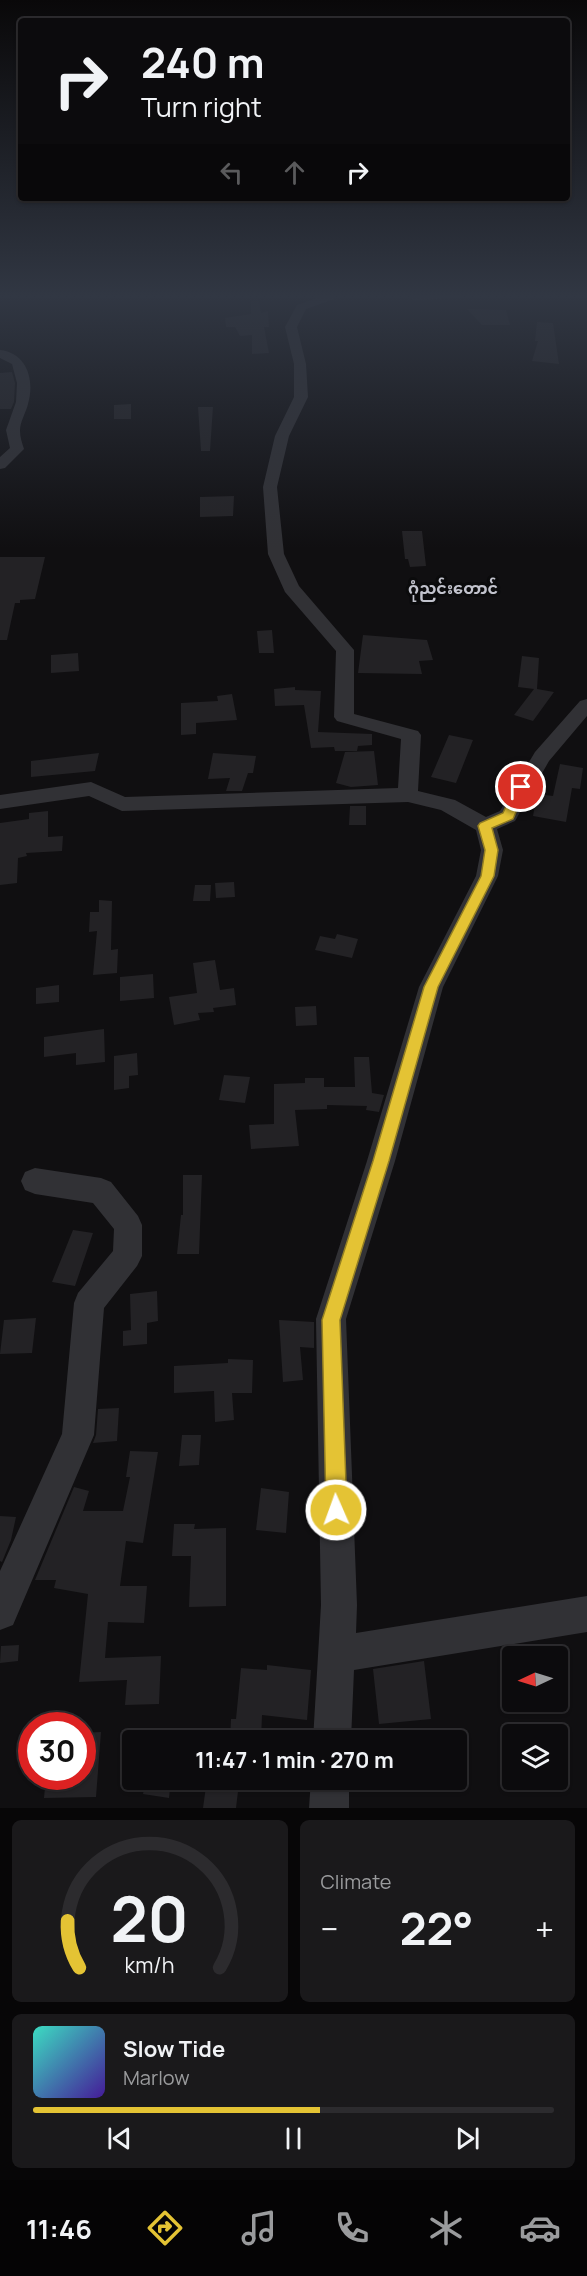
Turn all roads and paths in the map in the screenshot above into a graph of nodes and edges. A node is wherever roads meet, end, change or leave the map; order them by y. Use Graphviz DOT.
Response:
graph roads {
  1 [pos="23,379"];
  2 [pos="300,379"];
  3 [pos="0,465"];
  4 [pos="587,705"];
  5 [pos="408,795"];
  6 [pos="0,802"];
  7 [pos="485,826"];
  8 [pos="35,1180"];
  9 [pos="0,1612"];
  10 [pos="587,1614"];
  11 [pos="337,1654"];
  12 [pos="333,1730"];
  13 [pos="330,1790"];
  14 [pos="329,1808"];
  1 -- 3 [label="street"];
  2 -- 5 [label="street"];
  4 -- 7 [label="street"];
  5 -- 6 [label="street"];
  5 -- 7 [label="street"];
  7 -- 11 [label="street"];
  8 -- 9 [label="street"];
  10 -- 11 [label="street"];
  11 -- 12 [label="street"];
  13 -- 14 [label="street"];
}
